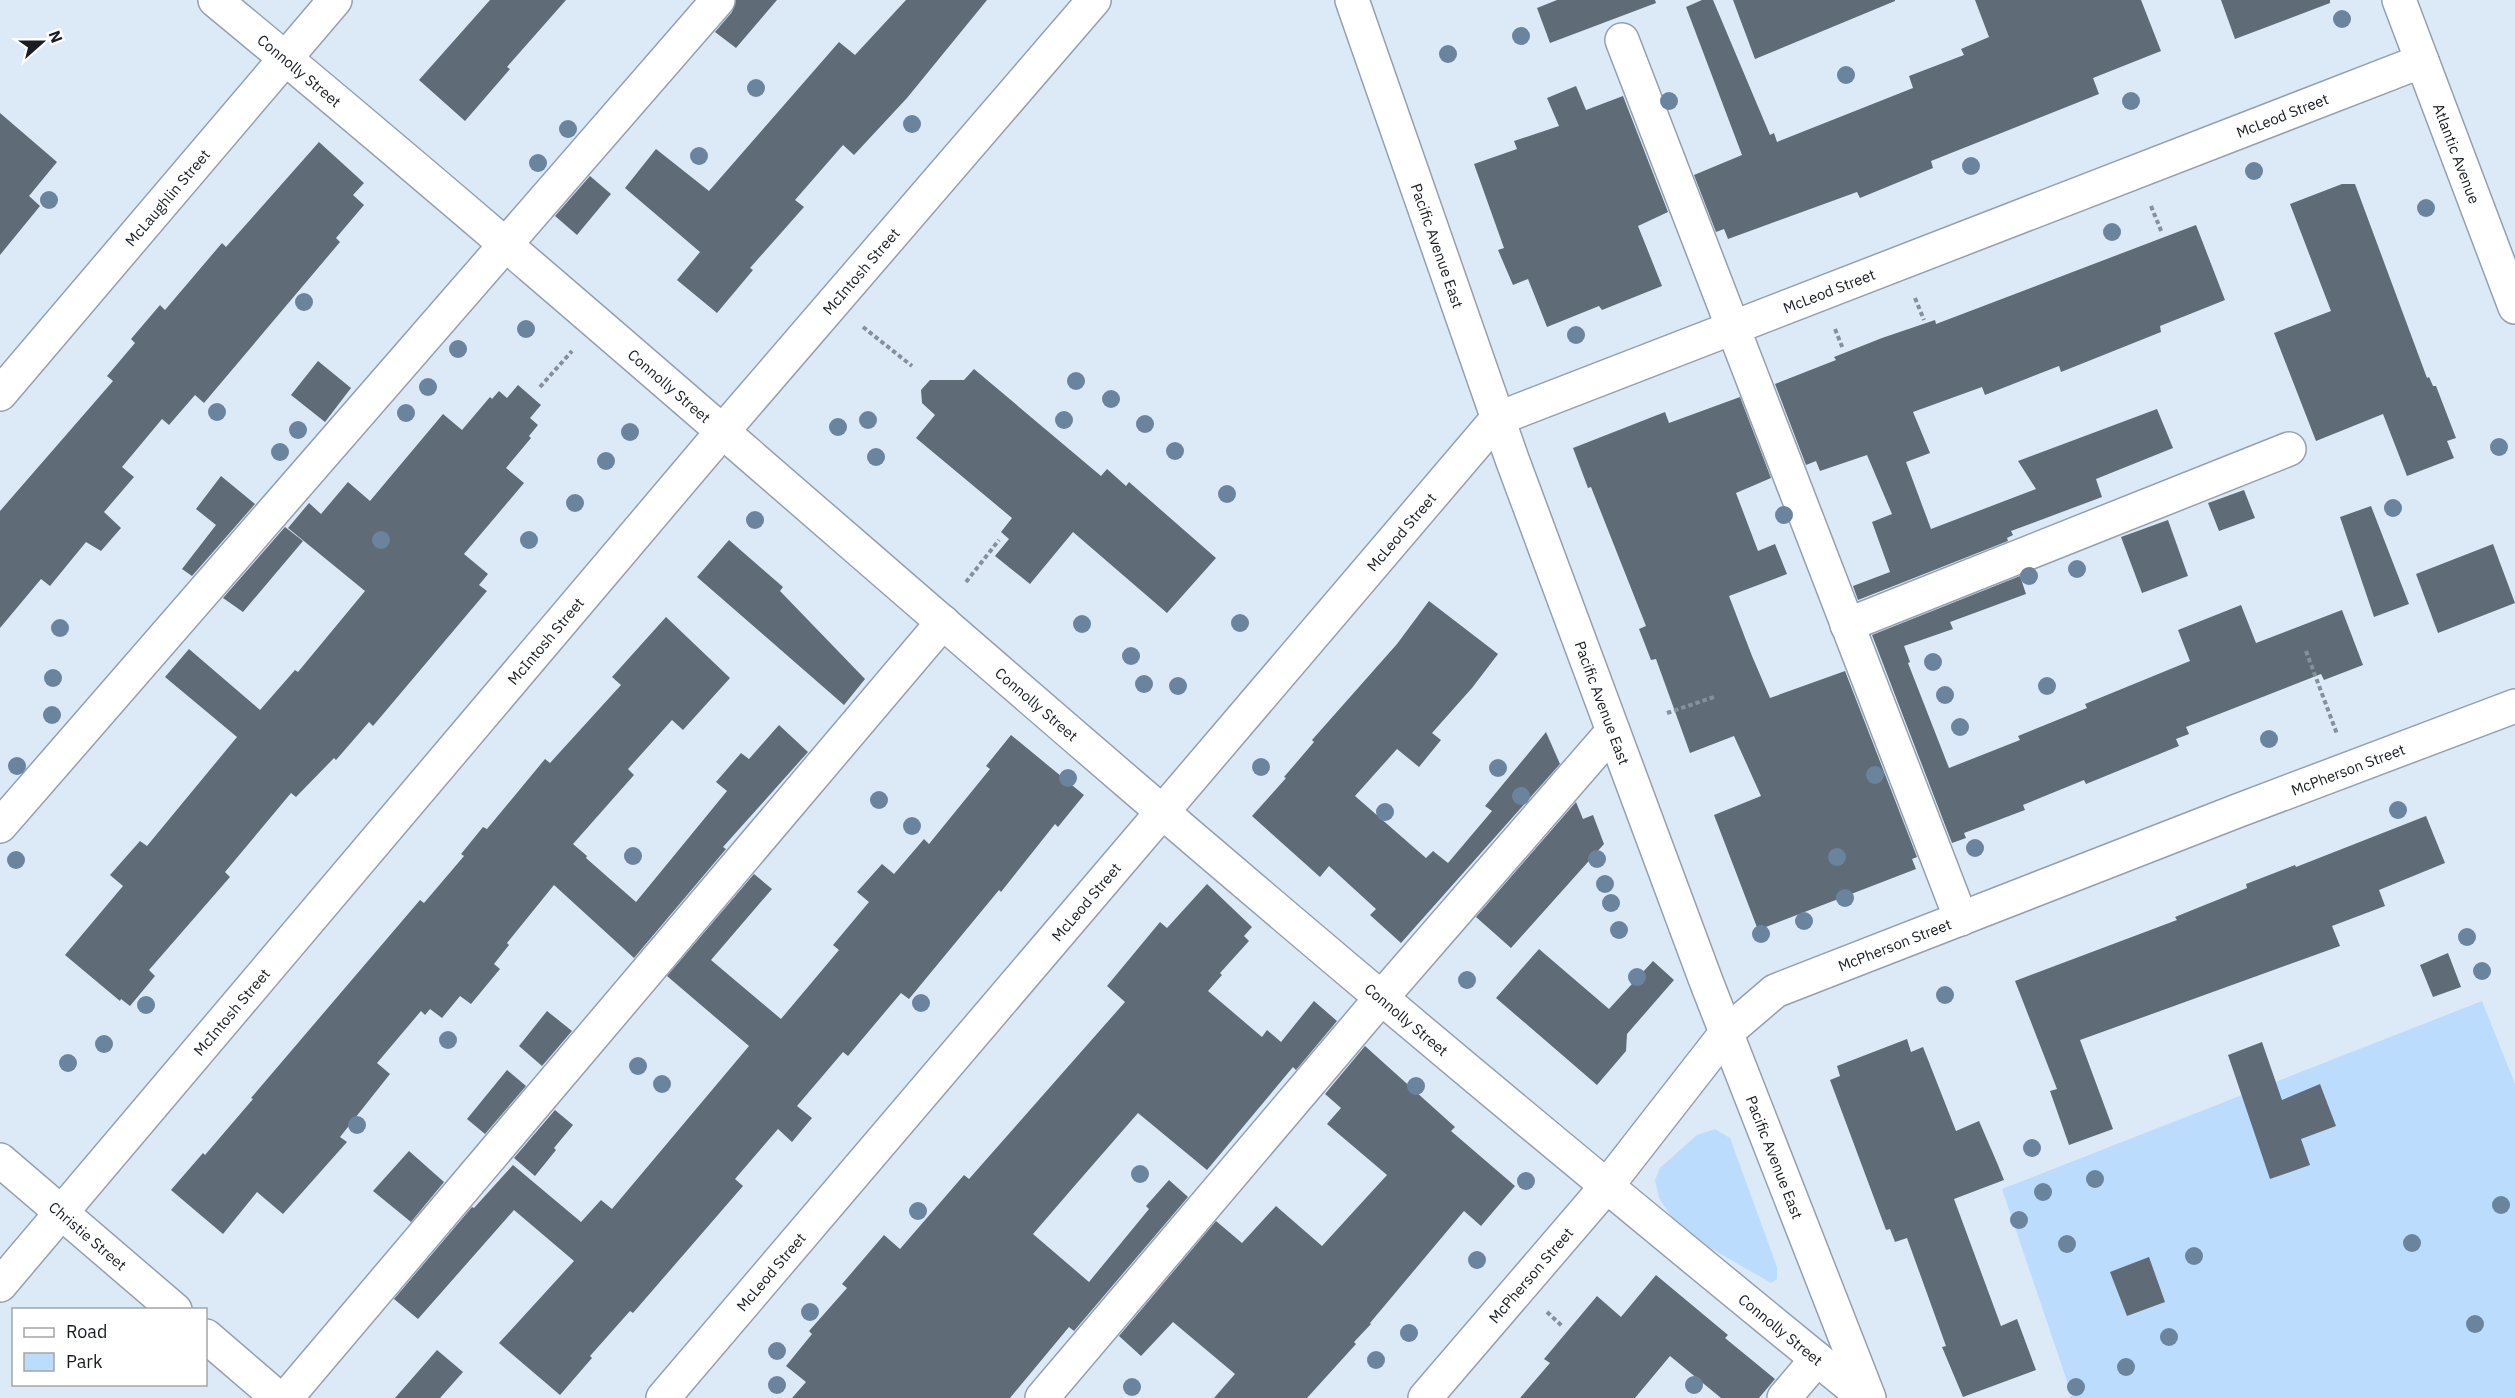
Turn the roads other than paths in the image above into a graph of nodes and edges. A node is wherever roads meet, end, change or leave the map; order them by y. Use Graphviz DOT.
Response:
graph roads {
  1 [pos="216,0"];
  2 [pos="335,0"];
  3 [pos="718,0"];
  4 [pos="1094,0"];
  5 [pos="1352,0"];
  6 [pos="2399,0"];
  7 [pos="1622,40"];
  8 [pos="285,58"];
  9 [pos="2422,61"];
  10 [pos="505,246"];
  11 [pos="2515,307"];
  12 [pos="1733,328"];
  13 [pos="0,394"];
  14 [pos="1497,419"];
  15 [pos="722,432"];
  16 [pos="2289,449"];
  17 [pos="943,622"];
  18 [pos="1847,625"];
  19 [pos="2515,706"];
  20 [pos="1613,731"];
  21 [pos="1162,812"];
  22 [pos="0,826"];
  23 [pos="1961,919"];
  24 [pos="1382,998"];
  25 [pos="1726,1033"];
  26 [pos="0,1160"];
  27 [pos="1606,1187"];
  28 [pos="62,1213"];
  29 [pos="0,1285"];
  30 [pos="173,1308"];
  31 [pos="207,1337"];
  32 [pos="1817,1359"];
  33 [pos="278,1398"];
  34 [pos="286,1398"];
  35 [pos="663,1398"];
  36 [pos="1042,1398"];
  37 [pos="1425,1398"];
  38 [pos="1784,1398"];
  39 [pos="1867,1398"];
  1 -- 8 [label="street, Connolly Street"];
  2 -- 8 [label="street, McLaughlin Street"];
  3 -- 10 [label="street"];
  4 -- 15 [label="street, McIntosh Street"];
  5 -- 14 [label="street, Pacific Avenue East"];
  6 -- 9 [label="street, Atlantic Avenue"];
  7 -- 12 [label="street"];
  8 -- 10 [label="street, Connolly Street"];
  8 -- 13 [label="street, McLaughlin Street"];
  9 -- 11 [label="street, Atlantic Avenue"];
  9 -- 12 [label="street, McLeod Street"];
  10 -- 15 [label="street, Connolly Street"];
  10 -- 22 [label="street"];
  12 -- 14 [label="street, McLeod Street"];
  12 -- 18 [label="street"];
  14 -- 20 [label="street, Pacific Avenue East"];
  14 -- 21 [label="street, McLeod Street"];
  15 -- 17 [label="street, Connolly Street"];
  15 -- 28 [label="street, McIntosh Street"];
  16 -- 18 [label="street"];
  17 -- 21 [label="street, Connolly Street"];
  17 -- 34 [label="street"];
  18 -- 23 [label="street"];
  19 -- 23 [label="street, McPherson Street"];
  20 -- 24 [label="street"];
  20 -- 25 [label="street, Pacific Avenue East"];
  21 -- 24 [label="street, Connolly Street"];
  21 -- 35 [label="street, McLeod Street"];
  23 -- 25 [label="street, McPherson Street"];
  24 -- 27 [label="street, Connolly Street"];
  24 -- 36 [label="street"];
  25 -- 27 [label="street, McPherson Street"];
  25 -- 39 [label="street, Pacific Avenue East"];
  26 -- 28 [label="street, Christie Street"];
  27 -- 32 [label="street, Connolly Street"];
  27 -- 37 [label="street, McPherson Street"];
  28 -- 29 [label="street, McIntosh Street"];
  28 -- 30 [label="street, Christie Street"];
  31 -- 33 [label="street"];
  32 -- 38 [label="street"];
  32 -- 39 [label="street, Connolly Street"];
}
